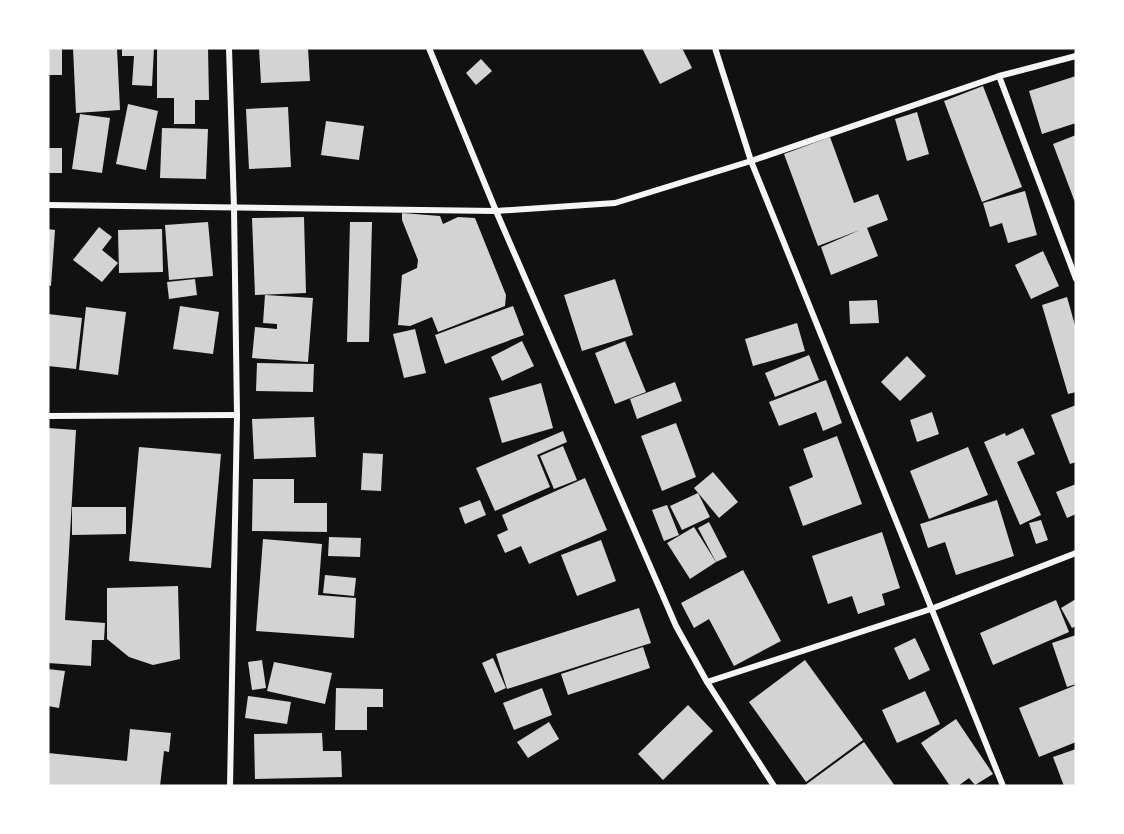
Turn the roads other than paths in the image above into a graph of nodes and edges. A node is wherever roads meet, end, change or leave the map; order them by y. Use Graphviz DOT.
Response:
graph roads {
  1 [pos="229,48"];
  2 [pos="429,48"];
  3 [pos="715,48"];
  4 [pos="1076,56"];
  5 [pos="999,76"];
  6 [pos="751,161"];
  7 [pos="48,205"];
  8 [pos="234,208"];
  9 [pos="496,211"];
  10 [pos="1076,279"];
  11 [pos="237,415"];
  12 [pos="48,416"];
  13 [pos="1076,553"];
  14 [pos="931,609"];
  15 [pos="707,682"];
  16 [pos="230,786"];
  17 [pos="774,786"];
  18 [pos="1003,786"];
  1 -- 8 [label="street"];
  2 -- 9 [label="street"];
  3 -- 6 [label="street"];
  4 -- 5 [label="street"];
  5 -- 6 [label="street"];
  5 -- 10 [label="street"];
  6 -- 9 [label="street"];
  6 -- 14 [label="street"];
  7 -- 8 [label="street"];
  8 -- 9 [label="street"];
  8 -- 11 [label="street"];
  9 -- 15 [label="street"];
  11 -- 12 [label="street"];
  11 -- 16 [label="street"];
  13 -- 14 [label="street"];
  14 -- 15 [label="street"];
  14 -- 18 [label="street"];
  15 -- 17 [label="street"];
}
